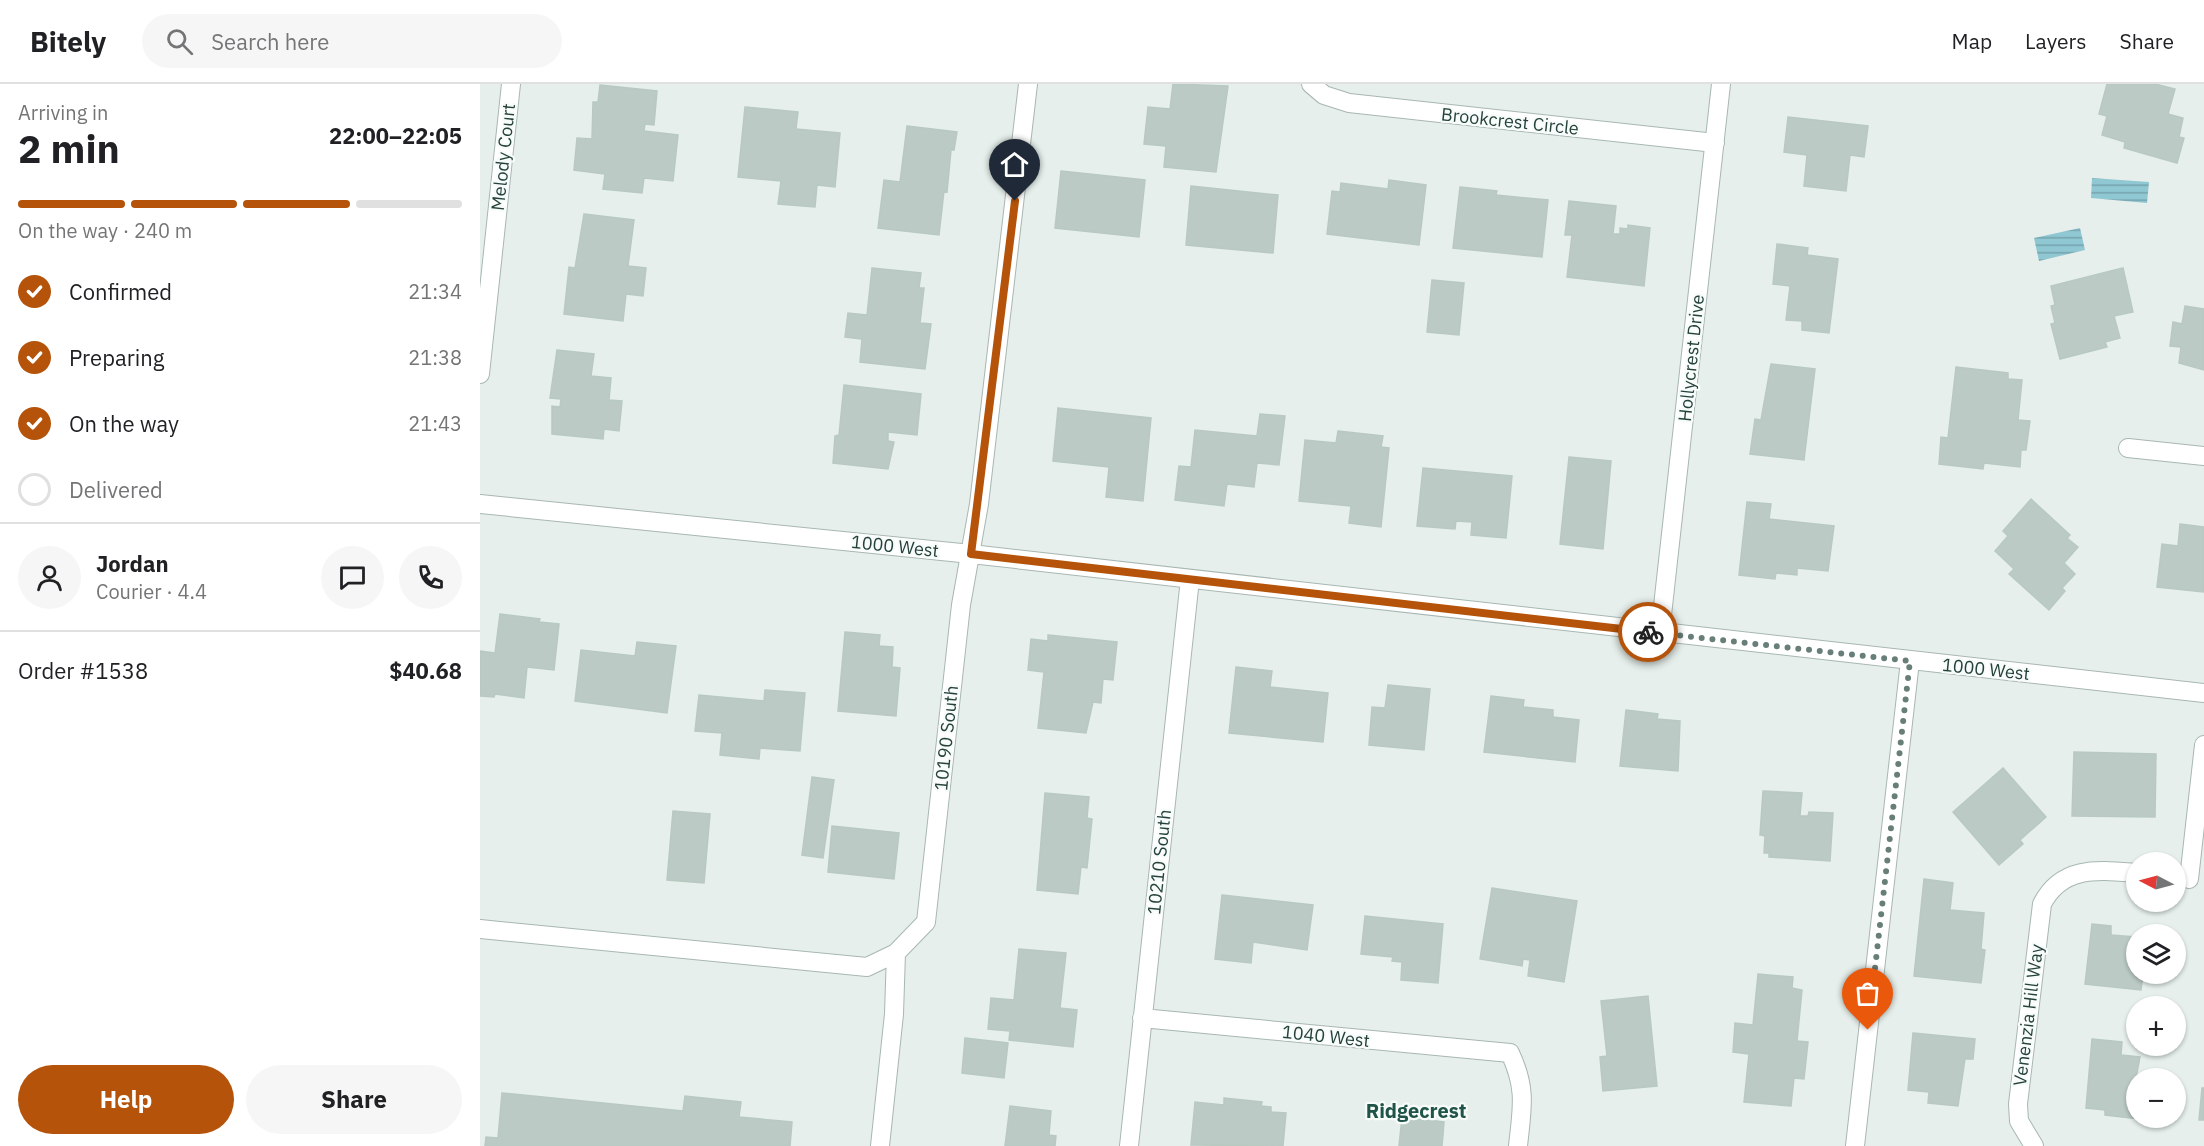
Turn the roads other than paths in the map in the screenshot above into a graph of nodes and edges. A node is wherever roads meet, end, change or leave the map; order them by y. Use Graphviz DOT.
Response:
graph roads {
  1 [pos="511,84"];
  2 [pos="1028,84"];
  3 [pos="1311,84"];
  4 [pos="1721,84"];
  5 [pos="1715,143"];
  6 [pos="480,374"];
  7 [pos="2128,448"];
  8 [pos="2204,456"];
  9 [pos="480,504"];
  10 [pos="971,554"];
  11 [pos="1190,579"];
  12 [pos="1660,633"];
  13 [pos="1910,661"];
  14 [pos="2204,693"];
  15 [pos="2204,745"];
  16 [pos="2126,872"];
  17 [pos="2189,879"];
  18 [pos="480,929"];
  19 [pos="896,953"];
  20 [pos="1142,1018"];
  21 [pos="880,1146"];
  22 [pos="1129,1146"];
  23 [pos="1518,1146"];
  24 [pos="1855,1146"];
  25 [pos="2034,1146"];
  1 -- 6 [label="street, Melody Court"];
  2 -- 10 [label="street, 10190 South"];
  3 -- 5 [label="street, Brookcrest Circle"];
  4 -- 5 [label="street, Hollycrest Drive"];
  5 -- 12 [label="street, Hollycrest Drive"];
  7 -- 8 [label="street"];
  9 -- 10 [label="street, 1000 West"];
  10 -- 11 [label="street, 1000 West"];
  10 -- 19 [label="street, 10190 South"];
  11 -- 12 [label="street, 1000 West"];
  11 -- 20 [label="street, 10210 South"];
  12 -- 13 [label="street, 1000 West"];
  13 -- 14 [label="street, 1000 West"];
  13 -- 24 [label="street"];
  15 -- 17 [label="street"];
  16 -- 25 [label="street, Venenzia Hill Way"];
  18 -- 19 [label="street"];
  19 -- 21 [label="street"];
  20 -- 22 [label="street, 10210 South"];
  20 -- 23 [label="street, 1040 West"];
}
